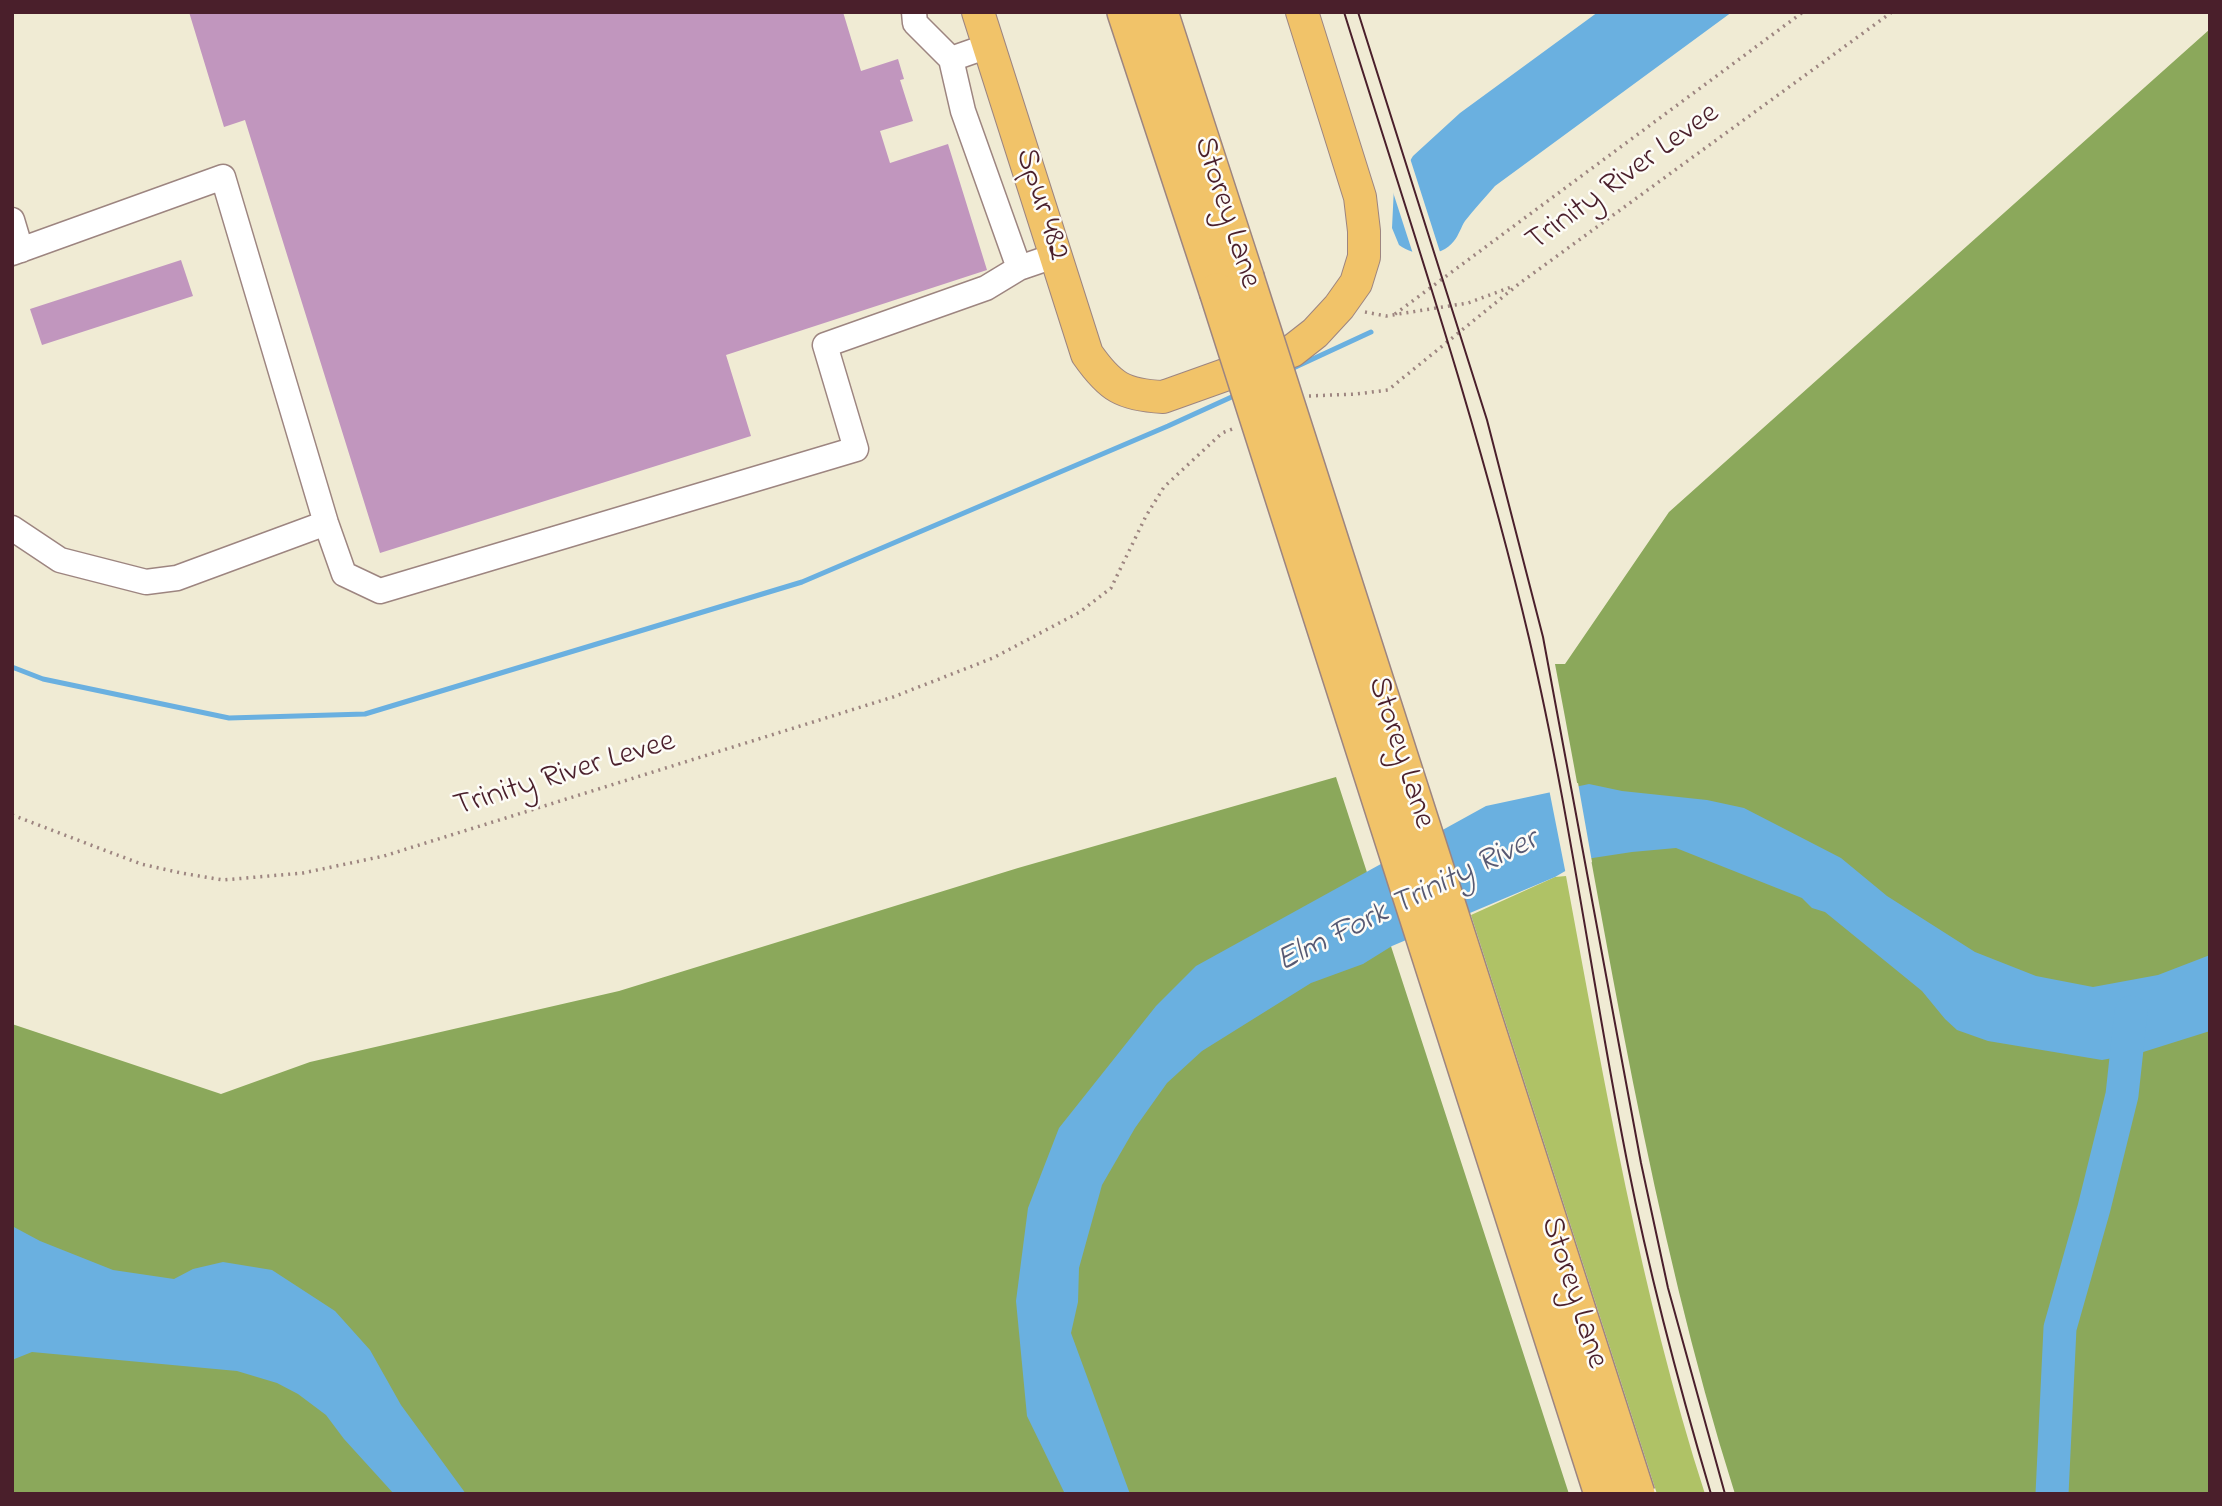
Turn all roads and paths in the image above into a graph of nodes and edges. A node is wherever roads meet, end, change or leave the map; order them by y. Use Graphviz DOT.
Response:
graph roads {
  1 [pos="914,12"];
  2 [pos="978,12"];
  3 [pos="1125,12"];
  4 [pos="1160,12"];
  5 [pos="1184,12"];
  6 [pos="1301,12"];
  7 [pos="1803,12"];
  8 [pos="1892,12"];
  9 [pos="988,46"];
  10 [pos="951,58"];
  11 [pos="1218,192"];
  12 [pos="12,220"];
  13 [pos="17,251"];
  14 [pos="1057,255"];
  15 [pos="1019,268"];
  16 [pos="1520,283"];
  17 [pos="1231,284"];
  18 [pos="1339,307"];
  19 [pos="1395,314"];
  20 [pos="1299,400"];
  21 [pos="1235,427"];
  22 [pos="326,523"];
  23 [pos="12,528"];
  24 [pos="12,815"];
  25 [pos="1602,1494"];
  26 [pos="1637,1494"];
  1 -- 10 [label="lane"];
  2 -- 9 [label="main road, Spur 482"];
  3 -- 17 [label="highway, Storey Lane"];
  4 -- 11 [label="highway, Storey Lane"];
  5 -- 11 [label="highway"];
  6 -- 18 [label="main road"];
  7 -- 19 [label="path"];
  8 -- 16 [label="path, Trinity River Levee"];
  9 -- 10 [label="lane"];
  9 -- 14 [label="main road, Spur 482"];
  10 -- 15 [label="lane"];
  11 -- 17 [label="highway, Storey Lane"];
  12 -- 13 [label="lane"];
  13 -- 22 [label="lane"];
  14 -- 15 [label="lane"];
  14 -- 18 [label="main road, Spur 482"];
  15 -- 22 [label="lane"];
  16 -- 19 [label="path"];
  16 -- 20 [label="path, Trinity River Levee"];
  17 -- 25 [label="highway, Storey Lane, bridge"];
  17 -- 26 [label="highway, Storey Lane, bridge"];
  18 -- 19 [label="path"];
  21 -- 24 [label="path, Trinity River Levee"];
  22 -- 23 [label="lane"];
}
